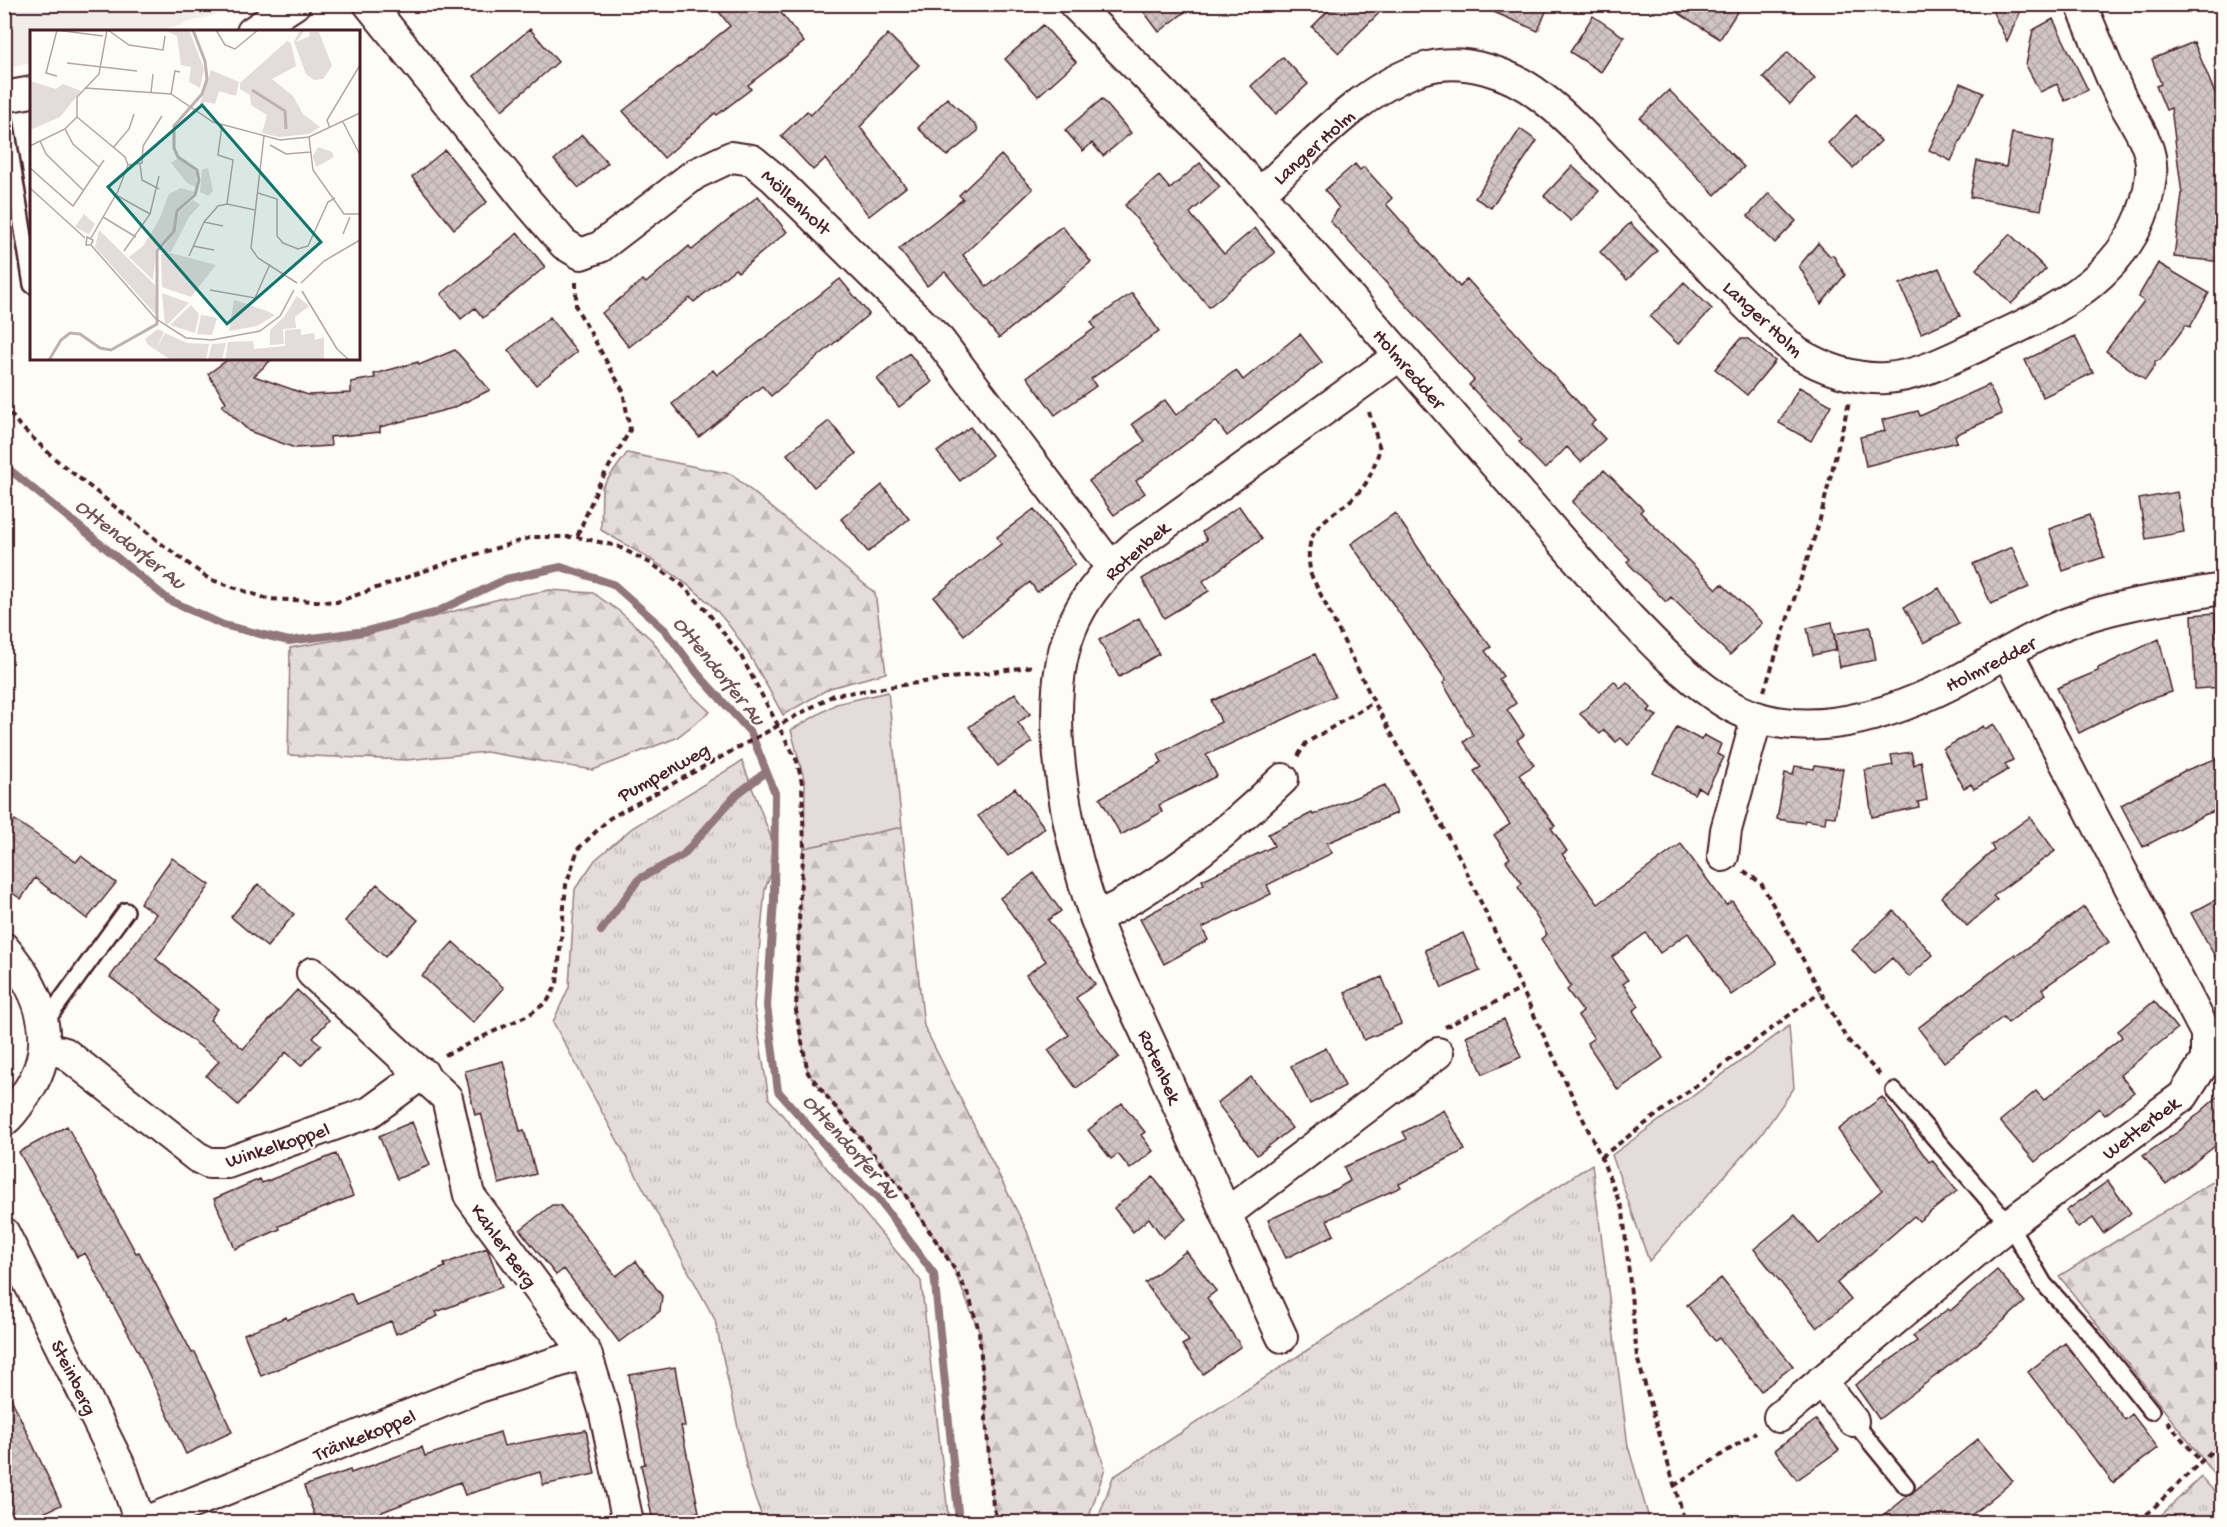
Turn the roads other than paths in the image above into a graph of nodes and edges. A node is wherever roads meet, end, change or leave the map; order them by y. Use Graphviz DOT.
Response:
graph roads {
  1 [pos="295,4"];
  2 [pos="369,4"];
  3 [pos="1074,4"];
  4 [pos="2080,4"];
  5 [pos="255,30"];
  6 [pos="30,92"];
  7 [pos="4,97"];
  8 [pos="4,114"];
  9 [pos="1260,193"];
  10 [pos="30,273"];
  11 [pos="1399,356"];
  12 [pos="1111,567"];
  13 [pos="2223,589"];
  14 [pos="2008,653"];
  15 [pos="1757,717"];
  16 [pos="1283,779"];
  17 [pos="1723,856"];
  18 [pos="126,911"];
  19 [pos="1096,918"];
  20 [pos="4,948"];
  21 [pos="312,973"];
  22 [pos="45,1036"];
  23 [pos="1438,1053"];
  24 [pos="423,1073"];
  25 [pos="1894,1091"];
  26 [pos="4,1121"];
  27 [pos="1226,1215"];
  28 [pos="2009,1224"];
  29 [pos="4,1233"];
  30 [pos="1282,1337"];
  31 [pos="586,1353"];
  32 [pos="1821,1381"];
  33 [pos="2151,1412"];
  34 [pos="1779,1417"];
  35 [pos="1853,1421"];
  36 [pos="1906,1486"];
  37 [pos="142,1522"];
  38 [pos="628,1522"];
  1 -- 5 [label="street"];
  2 -- 12 [label="street, Möllenholt"];
  3 -- 9 [label="street, Holmredder"];
  4 -- 9 [label="street, Langer Holm"];
  6 -- 7 [label="street"];
  8 -- 10 [label="lane"];
  9 -- 11 [label="street, Holmredder"];
  11 -- 12 [label="street, Rotenbek"];
  11 -- 15 [label="street, Holmredder"];
  12 -- 19 [label="street, Rotenbek"];
  13 -- 14 [label="street, Holmredder"];
  14 -- 15 [label="street, Holmredder"];
  14 -- 28 [label="street, Wetterbek"];
  15 -- 17 [label="street"];
  16 -- 19 [label="street"];
  18 -- 22 [label="lane"];
  19 -- 27 [label="street, Rotenbek"];
  20 -- 22 [label="street"];
  21 -- 24 [label="street, Kahler Berg"];
  22 -- 24 [label="street, Winkelkoppel"];
  22 -- 26 [label="street"];
  23 -- 27 [label="street"];
  24 -- 31 [label="street, Kahler Berg"];
  25 -- 28 [label="lane"];
  27 -- 30 [label="street, Rotenbek"];
  28 -- 32 [label="street, Wetterbek"];
  28 -- 33 [label="lane"];
  29 -- 37 [label="street, Steinberg"];
  31 -- 37 [label="street, Tränkekoppel"];
  31 -- 38 [label="street, Kahler Berg"];
  32 -- 34 [label="street, Wetterbek"];
  32 -- 35 [label="street"];
  35 -- 36 [label="lane"];
}
